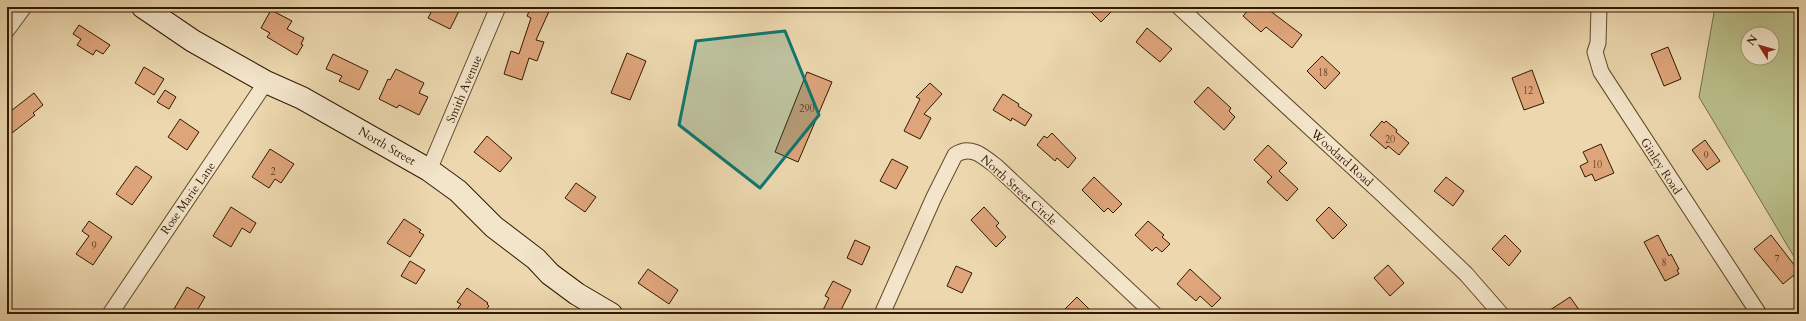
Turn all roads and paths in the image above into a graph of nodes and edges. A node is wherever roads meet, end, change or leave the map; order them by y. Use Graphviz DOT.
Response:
graph roads {
  1 [pos="24,7"];
  2 [pos="143,7"];
  3 [pos="498,7"];
  4 [pos="1178,7"];
  5 [pos="1599,7"];
  6 [pos="7,30"];
  7 [pos="266,82"];
  8 [pos="429,170"];
  9 [pos="110,314"];
  10 [pos="611,314"];
  11 [pos="882,314"];
  12 [pos="1154,314"];
  13 [pos="1501,314"];
  14 [pos="1759,314"];
  1 -- 6 [label="street"];
  2 -- 7 [label="street, North Street"];
  3 -- 8 [label="street, Smith Avenue"];
  4 -- 13 [label="street, Woodard Road"];
  5 -- 14 [label="street, Ginley Road"];
  7 -- 8 [label="street, North Street"];
  7 -- 9 [label="street, Rose Marie Lane"];
  8 -- 10 [label="street, North Street"];
  11 -- 12 [label="street, North Street Circle"];
}
